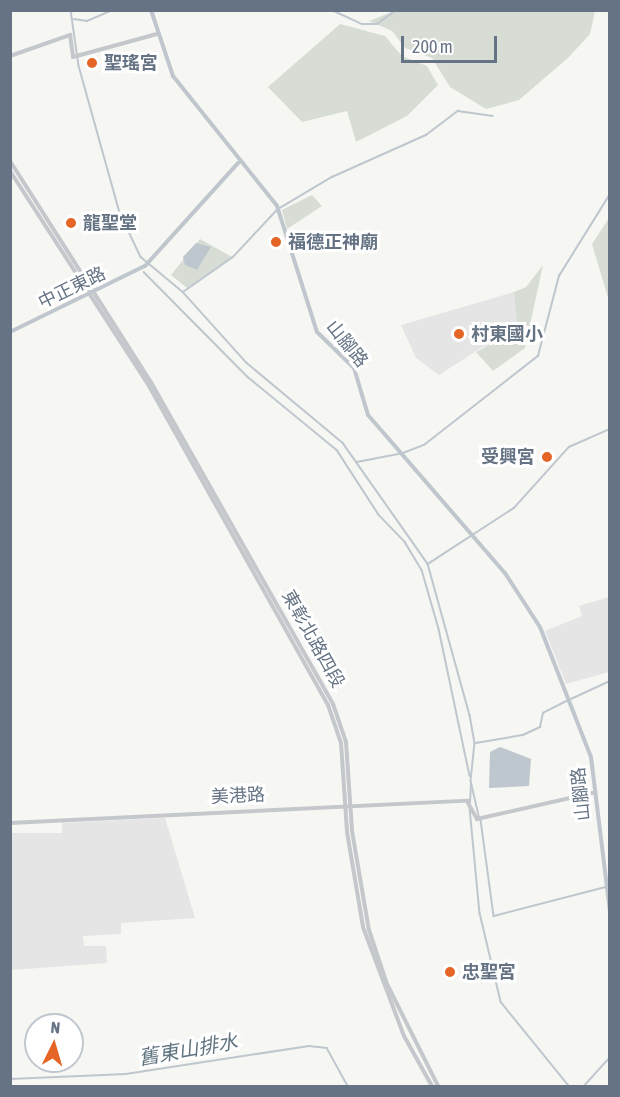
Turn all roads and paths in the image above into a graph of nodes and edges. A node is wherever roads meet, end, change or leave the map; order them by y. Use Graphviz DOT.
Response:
graph roads {
  1 [pos="151,10"];
  2 [pos="157,34"];
  3 [pos="10,56"];
  4 [pos="10,161"];
  5 [pos="238,163"];
  6 [pos="10,171"];
  7 [pos="95,292"];
  8 [pos="10,332"];
  9 [pos="591,793"];
  10 [pos="347,805"];
  11 [pos="10,823"];
  12 [pos="609,910"];
  13 [pos="432,1086"];
  14 [pos="438,1086"];
  1 -- 2 [label="main road, 山腳路"];
  2 -- 3 [label="street"];
  2 -- 5 [label="main road, 山腳路"];
  4 -- 7 [label="street"];
  5 -- 7 [label="main road, 中正東路"];
  5 -- 9 [label="main road, 山腳路"];
  6 -- 7 [label="street"];
  7 -- 8 [label="main road, 中正東路"];
  7 -- 10 [label="street, 東彰北路四段"];
  9 -- 10 [label="street, 美港路"];
  9 -- 12 [label="main road, 山腳路"];
  10 -- 11 [label="street, 美港路"];
  10 -- 13 [label="street, 東彰北路四段"];
  10 -- 14 [label="street, 東彰北路四段"];
}
